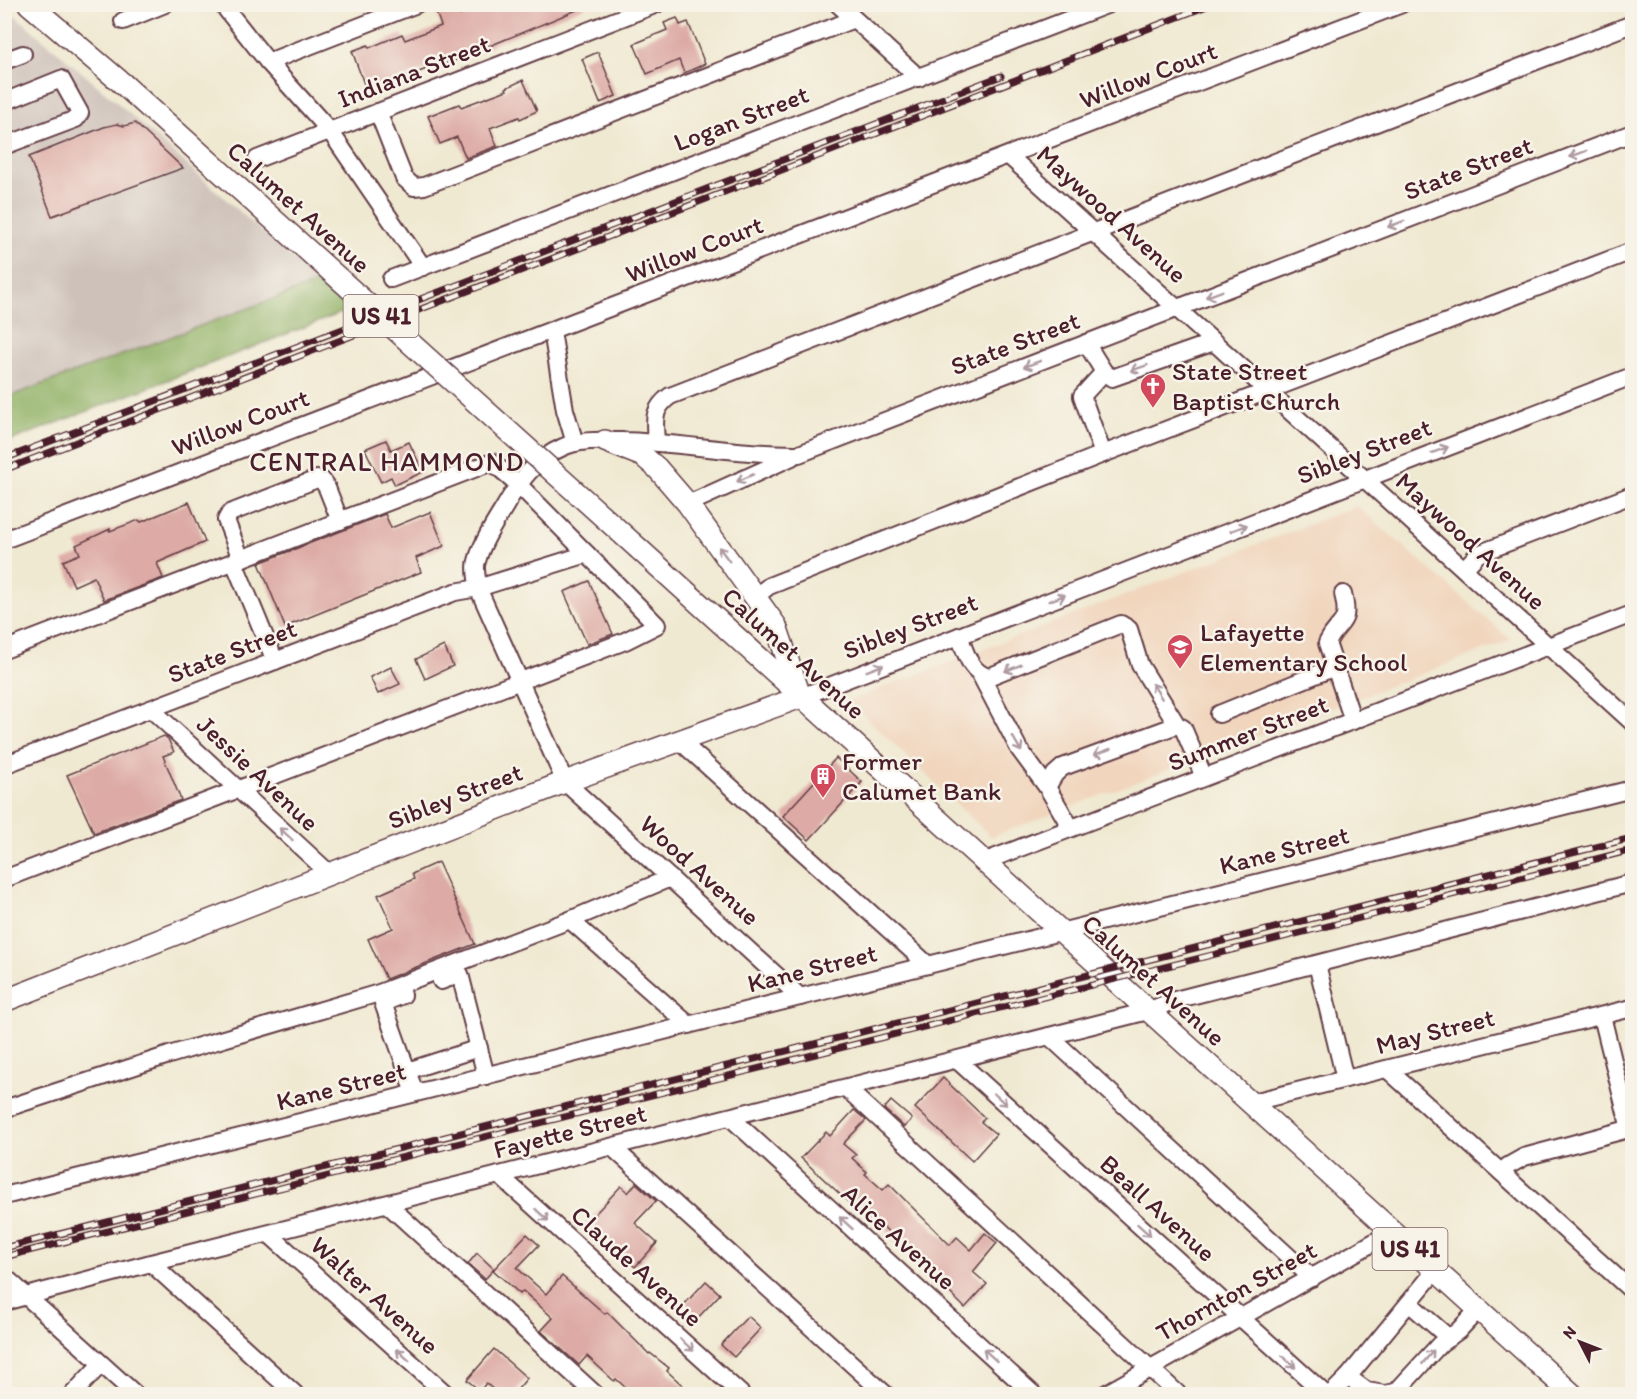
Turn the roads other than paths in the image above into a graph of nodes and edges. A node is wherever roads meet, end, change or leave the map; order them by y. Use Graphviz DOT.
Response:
graph roads {
  1 [pos="29,4"];
  2 [pos="165,4"];
  3 [pos="222,4"];
  4 [pos="417,4"];
  5 [pos="657,4"];
  6 [pos="838,4"];
  7 [pos="1109,4"];
  8 [pos="1402,4"];
  9 [pos="854,19"];
  10 [pos="123,21"];
  11 [pos="1632,24"];
  12 [pos="22,54"];
  13 [pos="4,61"];
  14 [pos="268,62"];
  15 [pos="919,78"];
  16 [pos="4,102"];
  17 [pos="378,112"];
  18 [pos="330,131"];
  19 [pos="1632,133"];
  20 [pos="4,146"];
  21 [pos="1010,156"];
  22 [pos="257,159"];
  23 [pos="1095,233"];
  24 [pos="1632,251"];
  25 [pos="423,267"];
  26 [pos="391,279"];
  27 [pos="1177,308"];
  28 [pos="552,331"];
  29 [pos="1214,342"];
  30 [pos="1086,343"];
  31 [pos="1104,372"];
  32 [pos="1632,376"];
  33 [pos="1268,391"];
  34 [pos="604,441"];
  35 [pos="656,442"];
  36 [pos="575,443"];
  37 [pos="799,454"];
  38 [pos="1104,454"];
  39 [pos="1366,479"];
  40 [pos="518,484"];
  41 [pos="1632,495"];
  42 [pos="688,504"];
  43 [pos="340,521"];
  44 [pos="4,540"];
  45 [pos="587,554"];
  46 [pos="238,560"];
  47 [pos="1464,569"];
  48 [pos="478,588"];
  49 [pos="1343,594"];
  50 [pos="755,597"];
  51 [pos="1632,614"];
  52 [pos="959,636"];
  53 [pos="1549,646"];
  54 [pos="4,650"];
  55 [pos="274,662"];
  56 [pos="1335,667"];
  57 [pos="980,674"];
  58 [pos="520,681"];
  59 [pos="801,697"];
  60 [pos="151,710"];
  61 [pos="1219,714"];
  62 [pos="1629,714"];
  63 [pos="1353,720"];
  64 [pos="1177,725"];
  65 [pos="680,741"];
  66 [pos="4,765"];
  67 [pos="1204,777"];
  68 [pos="565,782"];
  69 [pos="1047,787"];
  70 [pos="1632,789"];
  71 [pos="238,790"];
  72 [pos="1071,828"];
  73 [pos="983,862"];
  74 [pos="330,874"];
  75 [pos="670,878"];
  76 [pos="4,879"];
  77 [pos="1632,883"];
  78 [pos="570,920"];
  79 [pos="1060,932"];
  80 [pos="1317,964"];
  81 [pos="928,965"];
  82 [pos="459,968"];
  83 [pos="800,997"];
  84 [pos="381,998"];
  85 [pos="4,1001"];
  86 [pos="1632,1008"];
  87 [pos="1148,1011"];
  88 [pos="1602,1016"];
  89 [pos="689,1025"];
  90 [pos="1049,1036"];
  91 [pos="479,1048"];
  92 [pos="957,1060"];
  93 [pos="1388,1069"];
  94 [pos="407,1071"];
  95 [pos="486,1076"];
  96 [pos="1346,1079"];
  97 [pos="846,1088"];
  98 [pos="415,1094"];
  99 [pos="1249,1103"];
  100 [pos="4,1109"];
  101 [pos="731,1118"];
  102 [pos="1632,1129"];
  103 [pos="612,1147"];
  104 [pos="1501,1172"];
  105 [pos="499,1175"];
  106 [pos="4,1196"];
  107 [pos="387,1204"];
  108 [pos="1392,1232"];
  109 [pos="269,1234"];
  110 [pos="151,1263"];
  111 [pos="1435,1270"];
  112 [pos="4,1276"];
  113 [pos="1312,1278"];
  114 [pos="1632,1291"];
  115 [pos="27,1296"];
  116 [pos="4,1302"];
  117 [pos="1409,1303"];
  118 [pos="1478,1310"];
  119 [pos="1240,1318"];
  120 [pos="1449,1338"];
  121 [pos="101,1364"];
  122 [pos="1150,1369"];
  123 [pos="1348,1377"];
  124 [pos="73,1395"];
  125 [pos="135,1395"];
  126 [pos="295,1395"];
  127 [pos="446,1395"];
  128 [pos="596,1395"];
  129 [pos="741,1395"];
  130 [pos="885,1395"];
  131 [pos="1033,1395"];
  132 [pos="1105,1395"];
  133 [pos="1178,1395"];
  134 [pos="1325,1395"];
  135 [pos="1331,1395"];
  136 [pos="1572,1395"];
  1 -- 59 [label="main road, Calumet Avenue / US 41, bridge"];
  2 -- 10 [label="street"];
  3 -- 14 [label="street"];
  4 -- 14 [label="street"];
  5 -- 17 [label="street, Indiana Street"];
  6 -- 9 [label="street"];
  7 -- 15 [label="street, Logan Street"];
  8 -- 21 [label="street, Willow Court"];
  9 -- 15 [label="street"];
  9 -- 17 [label="street"];
  11 -- 23 [label="street"];
  12 -- 13 [label="street"];
  14 -- 18 [label="street"];
  15 -- 25 [label="street, Logan Street"];
  16 -- 20 [label="street"];
  17 -- 18 [label="street, Indiana Street"];
  18 -- 22 [label="street, Indiana Street"];
  18 -- 25 [label="street"];
  19 -- 27 [label="street, State Street, one-way"];
  21 -- 23 [label="street, Maywood Avenue"];
  21 -- 28 [label="street, Willow Court"];
  23 -- 27 [label="street, Maywood Avenue"];
  23 -- 35 [label="street"];
  24 -- 33 [label="street"];
  25 -- 26 [label="street, Logan Street"];
  27 -- 29 [label="street, Maywood Avenue"];
  27 -- 30 [label="street, State Street"];
  28 -- 36 [label="street"];
  28 -- 44 [label="street, Willow Court"];
  29 -- 31 [label="street, one-way"];
  29 -- 33 [label="street, Maywood Avenue"];
  30 -- 31 [label="street"];
  30 -- 37 [label="street, State Street, one-way"];
  31 -- 38 [label="street"];
  39 -- 32 [label="street, Sibley Street, one-way"];
  33 -- 38 [label="street"];
  33 -- 39 [label="street, Maywood Avenue"];
  34 -- 35 [label="street, State Street"];
  34 -- 36 [label="street, State Street"];
  34 -- 42 [label="main road"];
  35 -- 37 [label="street, State Street"];
  36 -- 40 [label="street, State Street"];
  37 -- 42 [label="street, one-way"];
  38 -- 50 [label="street"];
  39 -- 47 [label="street, Maywood Avenue"];
  52 -- 39 [label="street, Sibley Street, one-way"];
  40 -- 43 [label="street"];
  40 -- 45 [label="street"];
  40 -- 48 [label="street, State Street"];
  41 -- 47 [label="street"];
  50 -- 42 [label="main road, one-way"];
  43 -- 46 [label="street"];
  43 -- 46 [label="street"];
  45 -- 48 [label="street, State Street"];
  45 -- 58 [label="street"];
  46 -- 54 [label="street"];
  46 -- 55 [label="street"];
  47 -- 53 [label="street, Maywood Avenue"];
  48 -- 55 [label="street, State Street"];
  48 -- 58 [label="street"];
  49 -- 56 [label="street"];
  50 -- 59 [label="main road"];
  51 -- 53 [label="street, Summer Street"];
  52 -- 57 [label="street"];
  59 -- 52 [label="street, Sibley Street, one-way"];
  53 -- 62 [label="street, Maywood Avenue"];
  53 -- 63 [label="street, Summer Street"];
  55 -- 60 [label="street, State Street"];
  56 -- 61 [label="street"];
  56 -- 63 [label="street"];
  64 -- 57 [label="street, one-way"];
  57 -- 69 [label="street, one-way"];
  58 -- 68 [label="street"];
  58 -- 71 [label="street"];
  59 -- 65 [label="main road, Sibley Street"];
  59 -- 73 [label="main road, Calumet Avenue / US 41"];
  60 -- 66 [label="street, State Street"];
  60 -- 71 [label="street, Jessie Avenue"];
  63 -- 67 [label="street, Summer Street"];
  64 -- 67 [label="street"];
  64 -- 69 [label="street, one-way"];
  65 -- 68 [label="main road, Sibley Street"];
  65 -- 81 [label="street"];
  67 -- 72 [label="street, Summer Street"];
  68 -- 74 [label="main road, Sibley Street"];
  68 -- 75 [label="street, Wood Avenue"];
  69 -- 72 [label="street"];
  70 -- 79 [label="street, Kane Street"];
  74 -- 71 [label="street, Jessie Avenue, one-way"];
  71 -- 76 [label="street"];
  72 -- 73 [label="street, Summer Street"];
  73 -- 79 [label="main road, Calumet Avenue / US 41"];
  74 -- 85 [label="main road, Sibley Street"];
  75 -- 78 [label="street"];
  75 -- 83 [label="street, Wood Avenue"];
  77 -- 80 [label="street, Fayette Street"];
  78 -- 82 [label="street"];
  78 -- 89 [label="street"];
  79 -- 81 [label="street, Kane Street"];
  79 -- 87 [label="main road, Calumet Avenue / US 41"];
  80 -- 87 [label="street, Fayette Street"];
  80 -- 96 [label="street"];
  81 -- 83 [label="street, Kane Street"];
  82 -- 84 [label="street"];
  82 -- 91 [label="street"];
  83 -- 89 [label="street, Kane Street"];
  84 -- 94 [label="street"];
  84 -- 100 [label="street"];
  86 -- 88 [label="street, May Street"];
  87 -- 90 [label="street, Fayette Street"];
  87 -- 99 [label="main road, Calumet Avenue / US 41"];
  88 -- 93 [label="street, May Street"];
  88 -- 102 [label="street"];
  89 -- 95 [label="street, Kane Street"];
  90 -- 92 [label="street, Fayette Street"];
  90 -- 113 [label="street"];
  91 -- 94 [label="street"];
  91 -- 95 [label="street"];
  92 -- 97 [label="street, Fayette Street"];
  92 -- 119 [label="street, Beall Avenue, one-way"];
  93 -- 96 [label="street, May Street"];
  93 -- 104 [label="street"];
  94 -- 98 [label="street"];
  95 -- 98 [label="street, Kane Street"];
  96 -- 99 [label="street, May Street"];
  97 -- 101 [label="street, Fayette Street"];
  97 -- 122 [label="street"];
  98 -- 106 [label="street, Kane Street"];
  99 -- 108 [label="main road, Calumet Avenue / US 41"];
  101 -- 103 [label="street, Fayette Street"];
  131 -- 101 [label="street, Alice Avenue, one-way"];
  102 -- 104 [label="street"];
  103 -- 105 [label="street, Fayette Street"];
  103 -- 130 [label="street"];
  104 -- 114 [label="street"];
  105 -- 107 [label="street, Fayette Street"];
  105 -- 129 [label="street, Claude Avenue, one-way"];
  107 -- 109 [label="street, Fayette Street"];
  107 -- 128 [label="street"];
  108 -- 111 [label="main road, Calumet Avenue / US 41"];
  108 -- 113 [label="street, Thornton Street"];
  109 -- 110 [label="street, Fayette Street"];
  127 -- 109 [label="street, Walter Avenue, one-way"];
  110 -- 115 [label="street, Fayette Street"];
  110 -- 126 [label="street"];
  111 -- 117 [label="street"];
  111 -- 118 [label="main road, Calumet Avenue / US 41"];
  112 -- 115 [label="street"];
  113 -- 119 [label="street, Thornton Street"];
  115 -- 116 [label="street, Fayette Street"];
  115 -- 121 [label="street"];
  117 -- 120 [label="street"];
  117 -- 123 [label="street"];
  118 -- 120 [label="street"];
  118 -- 136 [label="main road, Calumet Avenue / US 41"];
  119 -- 122 [label="street, Thornton Street"];
  119 -- 134 [label="street, Beall Avenue, one-way"];
  123 -- 120 [label="street, one-way"];
  121 -- 124 [label="street"];
  121 -- 125 [label="street"];
  122 -- 132 [label="street, Thornton Street"];
  122 -- 133 [label="street"];
  123 -- 135 [label="street"];
}
